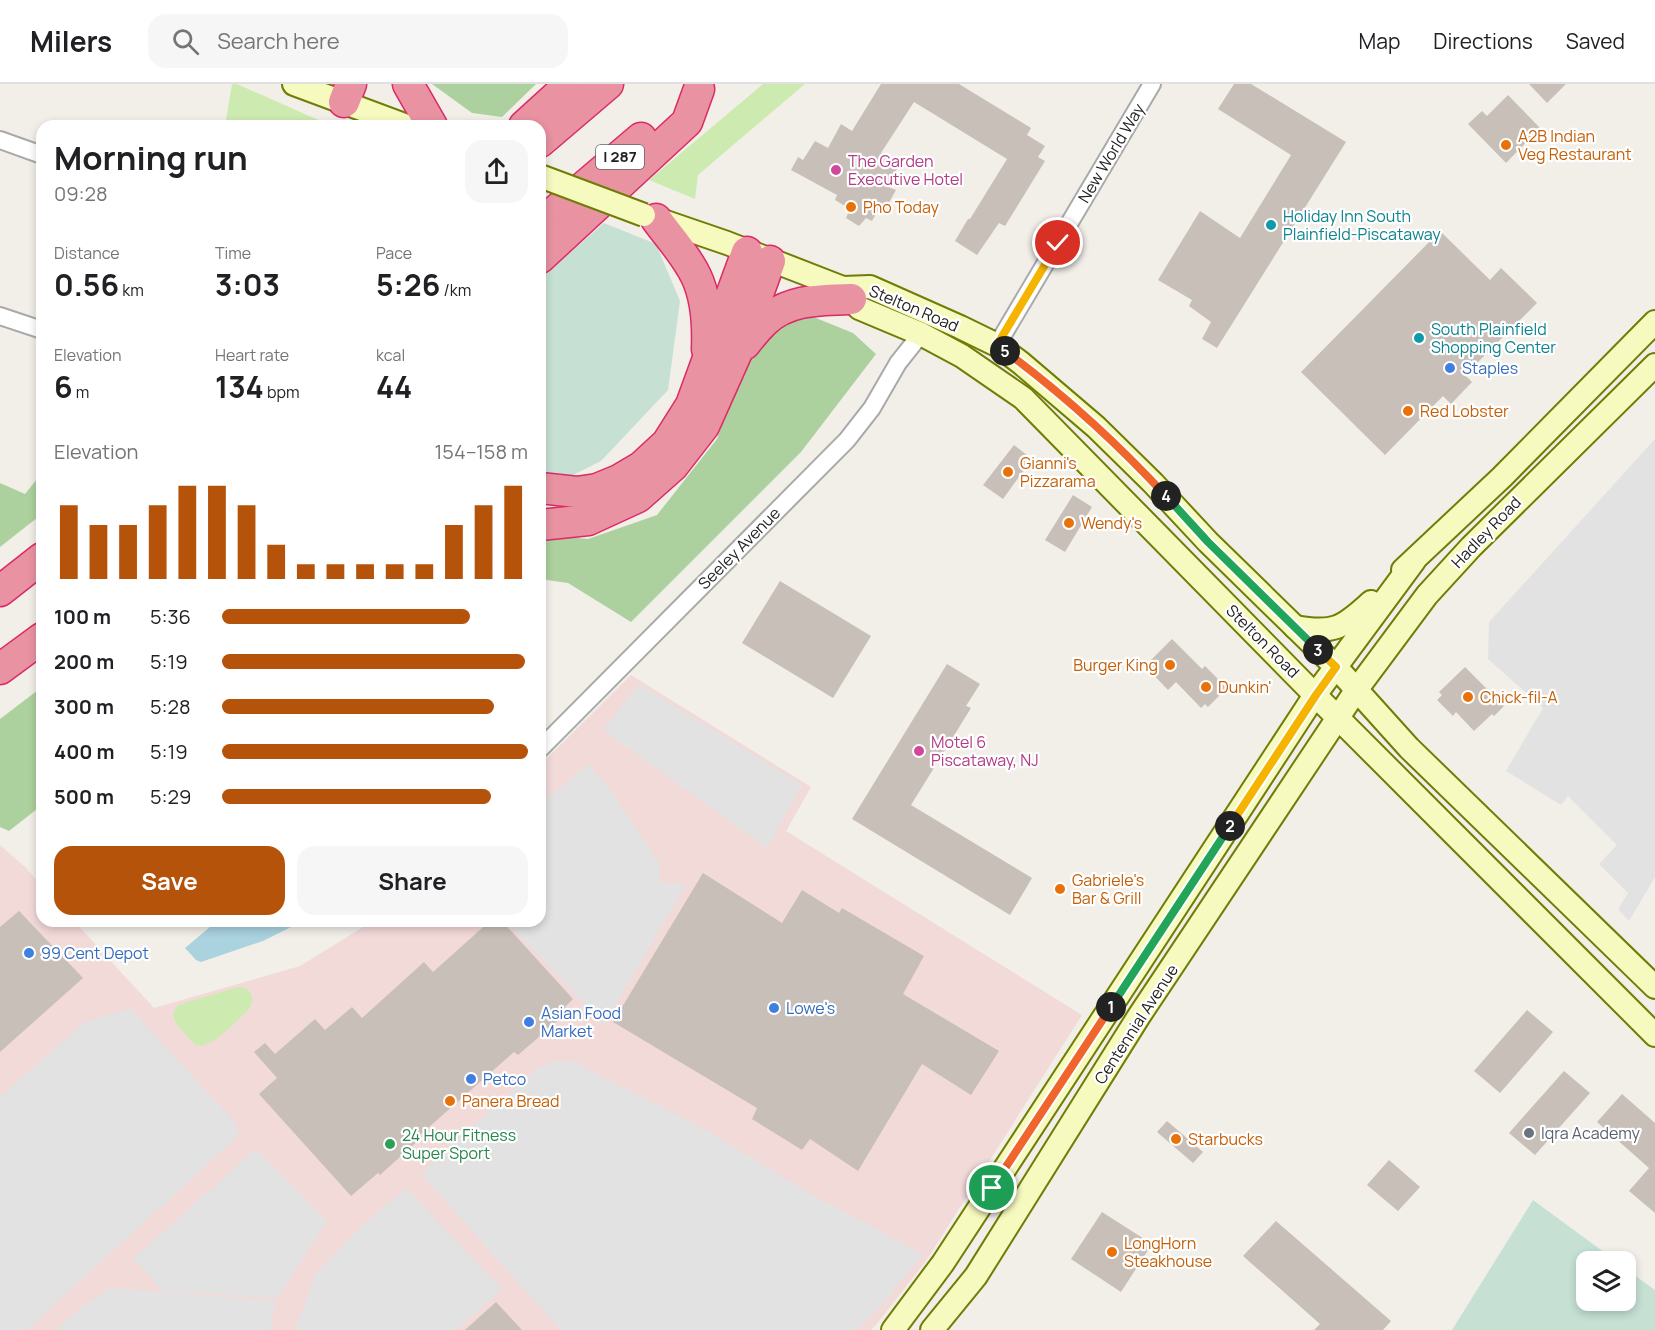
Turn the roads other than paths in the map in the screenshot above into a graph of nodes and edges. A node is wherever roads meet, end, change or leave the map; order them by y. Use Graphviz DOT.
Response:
graph roads {
  1 [pos="294,84"];
  2 [pos="408,84"];
  3 [pos="570,84"];
  4 [pos="608,84"];
  5 [pos="1152,84"];
  6 [pos="702,87"];
  7 [pos="338,92"];
  8 [pos="395,120"];
  9 [pos="429,120"];
  10 [pos="531,120"];
  11 [pos="546,137"];
  12 [pos="0,140"];
  13 [pos="36,153"];
  14 [pos="546,178"];
  15 [pos="650,217"];
  16 [pos="546,219"];
  17 [pos="546,252"];
  18 [pos="758,256"];
  19 [pos="847,293"];
  20 [pos="0,316"];
  21 [pos="1655,322"];
  22 [pos="36,328"];
  23 [pos="921,334"];
  24 [pos="997,345"];
  25 [pos="737,352"];
  26 [pos="1655,365"];
  27 [pos="705,371"];
  28 [pos="546,489"];
  29 [pos="546,524"];
  30 [pos="1414,561"];
  31 [pos="36,563"];
  32 [pos="0,591"];
  33 [pos="1295,627"];
  34 [pos="36,642"];
  35 [pos="1336,667"];
  36 [pos="0,669"];
  37 [pos="1357,688"];
  38 [pos="1316,695"];
  39 [pos="1338,717"];
  40 [pos="546,743"];
  41 [pos="1655,987"];
  42 [pos="1655,1035"];
  43 [pos="893,1330"];
  44 [pos="932,1330"];
  1 -- 7 [label="main road"];
  2 -- 9 [label="highway"];
  3 -- 10 [label="highway"];
  4 -- 11 [label="highway"];
  5 -- 24 [label="street, New World Way"];
  6 -- 16 [label="highway, I 287"];
  6 -- 17 [label="highway"];
  7 -- 8 [label="main road"];
  12 -- 13 [label="street"];
  14 -- 15 [label="main road, Stelton Road, bridge"];
  15 -- 18 [label="main road, Stelton Road"];
  15 -- 27 [label="highway"];
  18 -- 19 [label="main road, Stelton Road"];
  18 -- 25 [label="highway"];
  18 -- 27 [label="highway"];
  19 -- 23 [label="main road, Stelton Road"];
  19 -- 24 [label="main road, Stelton Road"];
  19 -- 25 [label="highway"];
  20 -- 22 [label="street"];
  21 -- 30 [label="main road, Hadley Road"];
  23 -- 38 [label="main road, Stelton Road"];
  23 -- 40 [label="street, Seeley Avenue"];
  24 -- 33 [label="main road, Stelton Road"];
  25 -- 29 [label="highway"];
  26 -- 37 [label="main road, Hadley Road"];
  27 -- 28 [label="highway"];
  30 -- 33 [label="main road, Hadley Road"];
  30 -- 35 [label="main road, Hadley Road"];
  31 -- 32 [label="highway"];
  33 -- 35 [label="main road, Stelton Road"];
  34 -- 36 [label="highway"];
  35 -- 37 [label="main road, Stelton Road"];
  35 -- 38 [label="main road, Hadley Road"];
  37 -- 39 [label="main road, Hadley Road"];
  37 -- 41 [label="main road, Stelton Road"];
  38 -- 39 [label="main road, Stelton Road"];
  38 -- 43 [label="main road, Centennial Avenue"];
  39 -- 42 [label="main road, Stelton Road"];
  39 -- 44 [label="main road, Centennial Avenue"];
}
